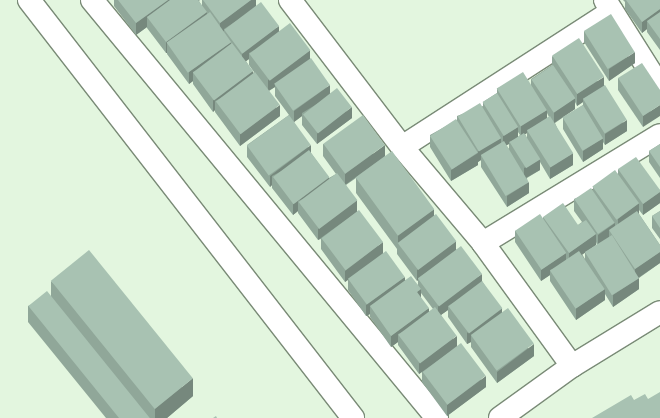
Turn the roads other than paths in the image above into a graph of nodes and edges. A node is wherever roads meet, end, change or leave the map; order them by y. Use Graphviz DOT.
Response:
graph roads {
  1 [pos="29,0"];
  2 [pos="92,0"];
  3 [pos="290,0"];
  4 [pos="609,6"];
  5 [pos="660,87"];
  6 [pos="660,135"];
  7 [pos="402,147"];
  8 [pos="483,243"];
  9 [pos="660,312"];
  10 [pos="572,366"];
  11 [pos="353,418"];
  12 [pos="437,418"];
  13 [pos="500,418"];
  1 -- 11 [label="street"];
  2 -- 12 [label="street"];
  3 -- 7 [label="street"];
  4 -- 5 [label="street"];
  4 -- 7 [label="street"];
  6 -- 8 [label="street"];
  7 -- 8 [label="street"];
  8 -- 10 [label="street"];
  9 -- 10 [label="street"];
  10 -- 13 [label="street"];
}
